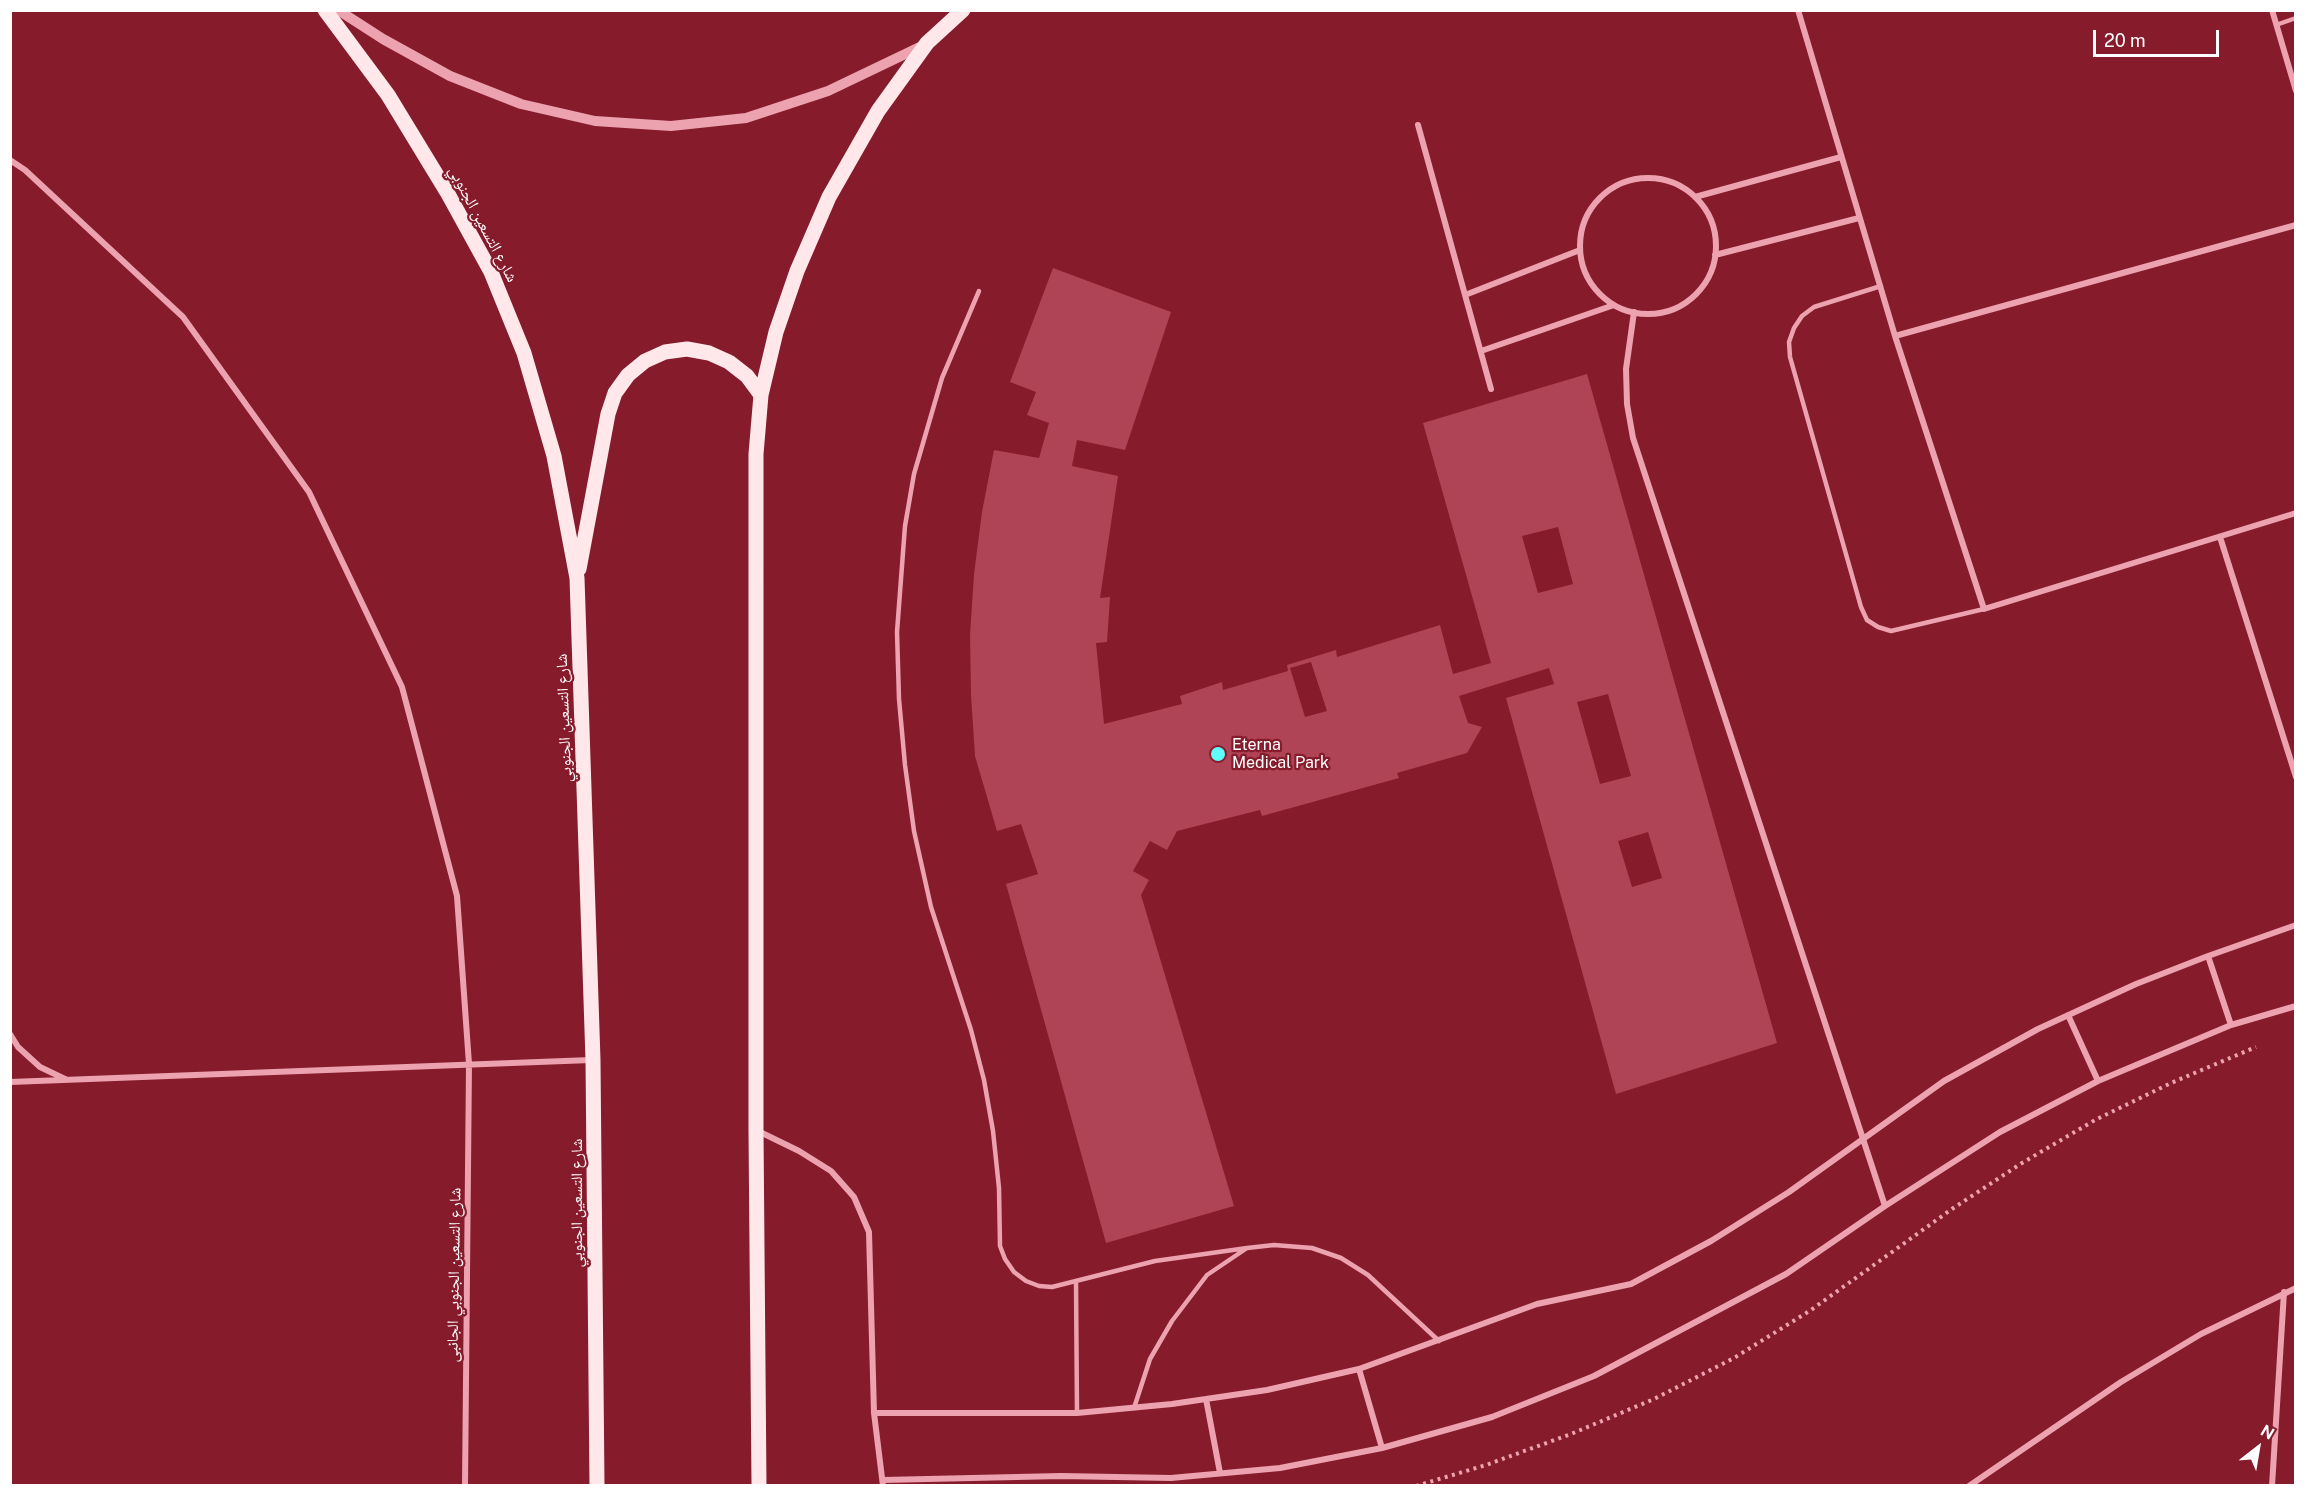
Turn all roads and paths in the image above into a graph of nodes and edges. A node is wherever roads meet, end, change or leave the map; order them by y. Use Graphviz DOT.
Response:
graph roads {
  1 [pos="325,10"];
  2 [pos="338,10"];
  3 [pos="963,10"];
  4 [pos="1798,10"];
  5 [pos="2272,10"];
  6 [pos="2295,18"];
  7 [pos="2276,25"];
  8 [pos="927,43"];
  9 [pos="2295,91"];
  10 [pos="1418,126"];
  11 [pos="1840,157"];
  12 [pos="10,160"];
  13 [pos="1695,197"];
  14 [pos="1859,218"];
  15 [pos="2295,225"];
  16 [pos="1580,250"];
  17 [pos="1715,255"];
  18 [pos="1881,286"];
  19 [pos="979,291"];
  20 [pos="1465,295"];
  21 [pos="1614,305"];
  22 [pos="1634,312"];
  23 [pos="1895,336"];
  24 [pos="1481,351"];
  25 [pos="1491,389"];
  26 [pos="760,395"];
  27 [pos="2295,513"];
  28 [pos="2220,537"];
  29 [pos="578,578"];
  30 [pos="1984,609"];
  31 [pos="2295,777"];
  32 [pos="2295,925"];
  33 [pos="2208,956"];
  34 [pos="2295,1006"];
  35 [pos="2068,1015"];
  36 [pos="2231,1025"];
  37 [pos="10,1034"];
  38 [pos="2257,1046"];
  39 [pos="593,1060"];
  40 [pos="469,1064"];
  41 [pos="68,1081"];
  42 [pos="2098,1081"];
  43 [pos="10,1082"];
  44 [pos="756,1130"];
  45 [pos="1863,1138"];
  46 [pos="1885,1206"];
  47 [pos="1247,1248"];
  48 [pos="1076,1281"];
  49 [pos="2295,1288"];
  50 [pos="2284,1292"];
  51 [pos="1439,1341"];
  52 [pos="1359,1369"];
  53 [pos="1206,1399"];
  54 [pos="1134,1408"];
  55 [pos="874,1413"];
  56 [pos="1077,1413"];
  57 [pos="1382,1448"];
  58 [pos="1220,1473"];
  59 [pos="883,1483"];
  60 [pos="465,1485"];
  61 [pos="597,1485"];
  62 [pos="759,1485"];
  63 [pos="1416,1485"];
  64 [pos="1969,1485"];
  65 [pos="2272,1485"];
  1 -- 29 [label="main road, شارع التسعين الجنوبي"];
  2 -- 8 [label="street"];
  3 -- 8 [label="main road"];
  4 -- 11 [label="street"];
  5 -- 7 [label="street"];
  6 -- 7 [label="lane"];
  7 -- 9 [label="street"];
  8 -- 26 [label="main road"];
  10 -- 20 [label="street"];
  11 -- 13 [label="street"];
  11 -- 14 [label="street"];
  12 -- 40 [label="street, شارع التسعين الجنوبي الجانبى"];
  13 -- 16 [label="street"];
  13 -- 17 [label="street"];
  14 -- 17 [label="street"];
  14 -- 18 [label="street"];
  15 -- 23 [label="street"];
  16 -- 20 [label="street"];
  16 -- 21 [label="street"];
  17 -- 22 [label="street"];
  18 -- 23 [label="street"];
  18 -- 30 [label="lane"];
  19 -- 48 [label="lane"];
  20 -- 24 [label="street"];
  21 -- 22 [label="street"];
  21 -- 24 [label="street"];
  22 -- 45 [label="street"];
  23 -- 30 [label="street"];
  24 -- 25 [label="street"];
  26 -- 29 [label="main road"];
  26 -- 44 [label="main road"];
  27 -- 28 [label="street"];
  28 -- 30 [label="street"];
  28 -- 31 [label="street"];
  29 -- 39 [label="main road, شارع التسعين الجنوبي"];
  32 -- 33 [label="street"];
  33 -- 35 [label="street"];
  33 -- 36 [label="street"];
  34 -- 36 [label="street"];
  35 -- 42 [label="street"];
  35 -- 45 [label="street"];
  36 -- 42 [label="street"];
  37 -- 41 [label="street"];
  38 -- 63 [label="path"];
  39 -- 40 [label="street"];
  39 -- 61 [label="main road, شارع التسعين الجنوبي"];
  40 -- 41 [label="street"];
  40 -- 60 [label="street, شارع التسعين الجنوبي الجانبى"];
  41 -- 43 [label="street"];
  42 -- 46 [label="street"];
  44 -- 55 [label="street"];
  44 -- 62 [label="main road"];
  45 -- 46 [label="street"];
  45 -- 51 [label="street"];
  46 -- 57 [label="street"];
  47 -- 48 [label="lane"];
  47 -- 51 [label="lane"];
  47 -- 54 [label="lane"];
  48 -- 56 [label="lane"];
  49 -- 50 [label="street"];
  50 -- 64 [label="street"];
  50 -- 65 [label="street"];
  51 -- 52 [label="street"];
  52 -- 53 [label="street"];
  52 -- 57 [label="street"];
  53 -- 54 [label="street"];
  53 -- 58 [label="street"];
  54 -- 56 [label="street"];
  55 -- 56 [label="street"];
  55 -- 59 [label="street"];
  57 -- 58 [label="street"];
  58 -- 59 [label="street"];
}
